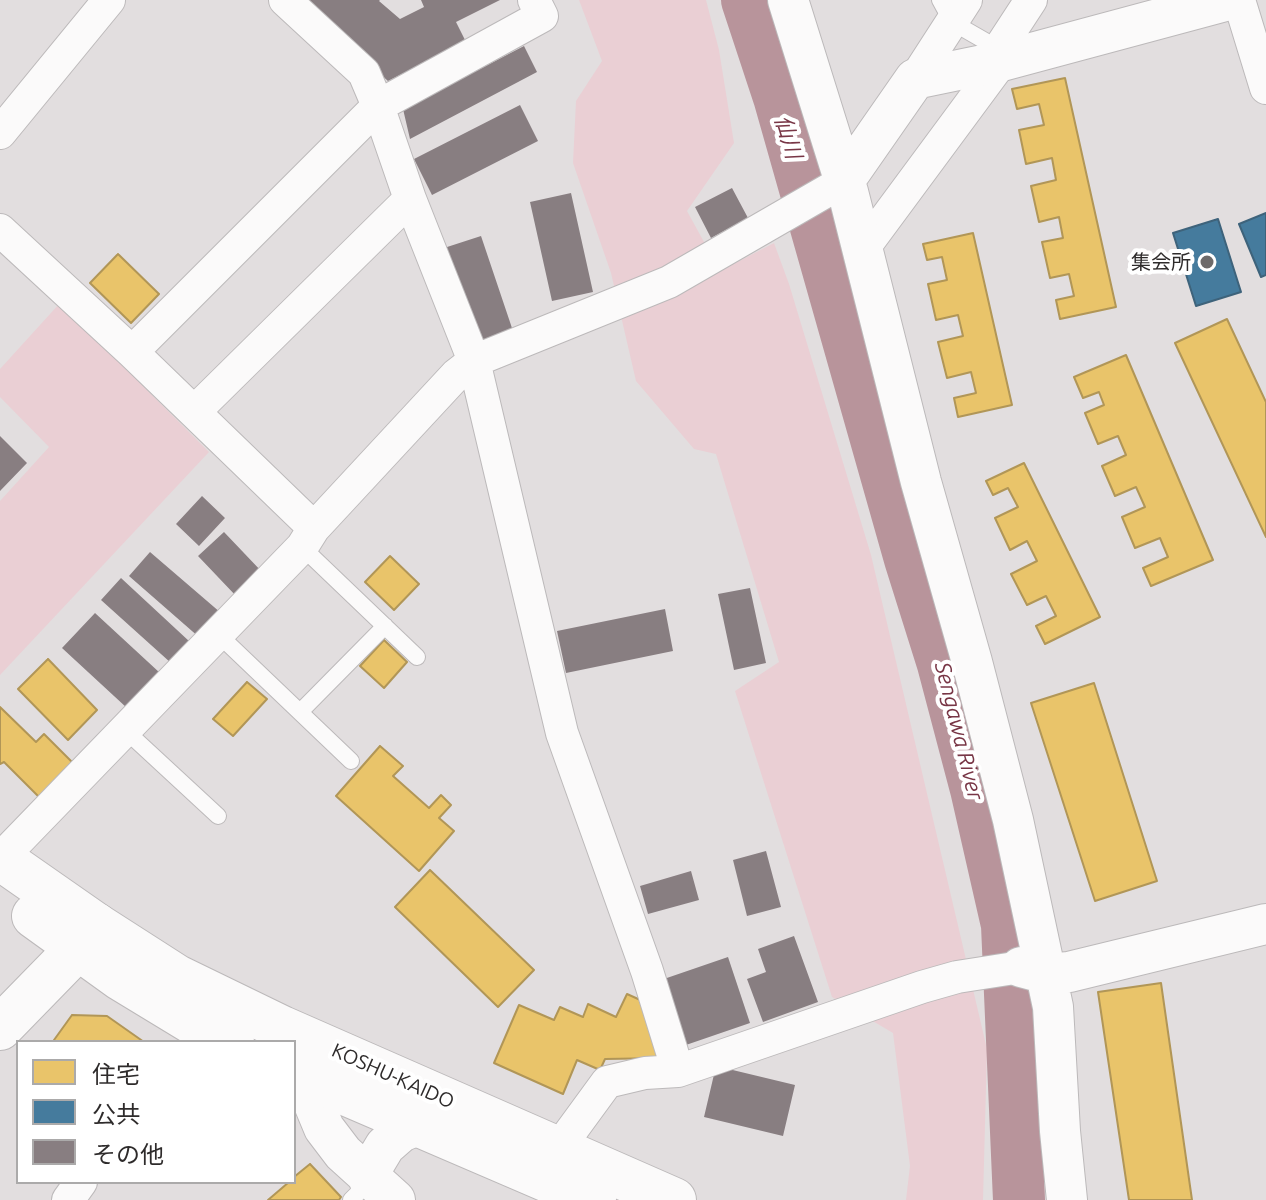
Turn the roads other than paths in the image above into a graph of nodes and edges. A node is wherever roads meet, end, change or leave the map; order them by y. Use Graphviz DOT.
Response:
graph roads {
  1 [pos="109,0"];
  2 [pos="285,0"];
  3 [pos="534,0"];
  4 [pos="788,0"];
  5 [pos="1031,0"];
  6 [pos="1229,0"];
  7 [pos="1239,0"];
  8 [pos="953,7"];
  9 [pos="1001,55"];
  10 [pos="915,79"];
  11 [pos="1266,88"];
  12 [pos="378,106"];
  13 [pos="0,133"];
  14 [pos="834,187"];
  15 [pos="410,199"];
  16 [pos="0,230"];
  17 [pos="863,249"];
  18 [pos="132,352"];
  19 [pos="474,361"];
  20 [pos="194,412"];
  21 [pos="308,538"];
  22 [pos="385,626"];
  23 [pos="218,634"];
  24 [pos="417,657"];
  25 [pos="300,712"];
  26 [pos="125,730"];
  27 [pos="351,761"];
  28 [pos="218,816"];
  29 [pos="0,858"];
  30 [pos="0,891"];
  31 [pos="1266,924"];
  32 [pos="86,937"];
  33 [pos="1034,970"];
  34 [pos="0,1028"];
  35 [pos="206,1037"];
  36 [pos="271,1040"];
  37 [pos="296,1055"];
  38 [pos="296,1056"];
  39 [pos="296,1063"];
  40 [pos="678,1071"];
  41 [pos="420,1124"];
  42 [pos="558,1149"];
  43 [pos="371,1192"];
  44 [pos="594,1200"];
  45 [pos="674,1200"];
  46 [pos="1067,1200"];
  1 -- 13 [label="street"];
  2 -- 12 [label="street"];
  3 -- 12 [label="street"];
  4 -- 14 [label="street"];
  5 -- 9 [label="street"];
  6 -- 9 [label="street"];
  7 -- 11 [label="street"];
  8 -- 9 [label="lane"];
  8 -- 10 [label="street"];
  9 -- 10 [label="street"];
  9 -- 17 [label="street"];
  10 -- 14 [label="street"];
  12 -- 15 [label="street"];
  12 -- 18 [label="street"];
  14 -- 17 [label="street"];
  14 -- 19 [label="street"];
  15 -- 19 [label="street"];
  15 -- 20 [label="street"];
  16 -- 18 [label="street"];
  17 -- 33 [label="street"];
  18 -- 20 [label="street"];
  19 -- 21 [label="street"];
  19 -- 40 [label="street"];
  20 -- 21 [label="street"];
  21 -- 22 [label="lane"];
  21 -- 23 [label="street"];
  22 -- 24 [label="lane"];
  22 -- 25 [label="lane"];
  23 -- 25 [label="lane"];
  23 -- 26 [label="street"];
  25 -- 27 [label="lane"];
  26 -- 28 [label="lane"];
  26 -- 29 [label="street"];
  29 -- 32 [label="main road, KOSHU-KAIDO"];
  30 -- 32 [label="main road, KOSHU-KAIDO"];
  31 -- 33 [label="street"];
  32 -- 34 [label="main road"];
  32 -- 35 [label="main road, KOSHU-KAIDO"];
  32 -- 36 [label="main road, KOSHU-KAIDO"];
  33 -- 40 [label="street"];
  33 -- 46 [label="street"];
  37 -- 42 [label="main road, KOSHU-KAIDO"];
  38 -- 41 [label="main road, KOSHU-KAIDO"];
  39 -- 43 [label="street"];
  40 -- 42 [label="street"];
  41 -- 43 [label="street"];
  41 -- 44 [label="main road, KOSHU-KAIDO"];
  42 -- 45 [label="main road, KOSHU-KAIDO"];
}
